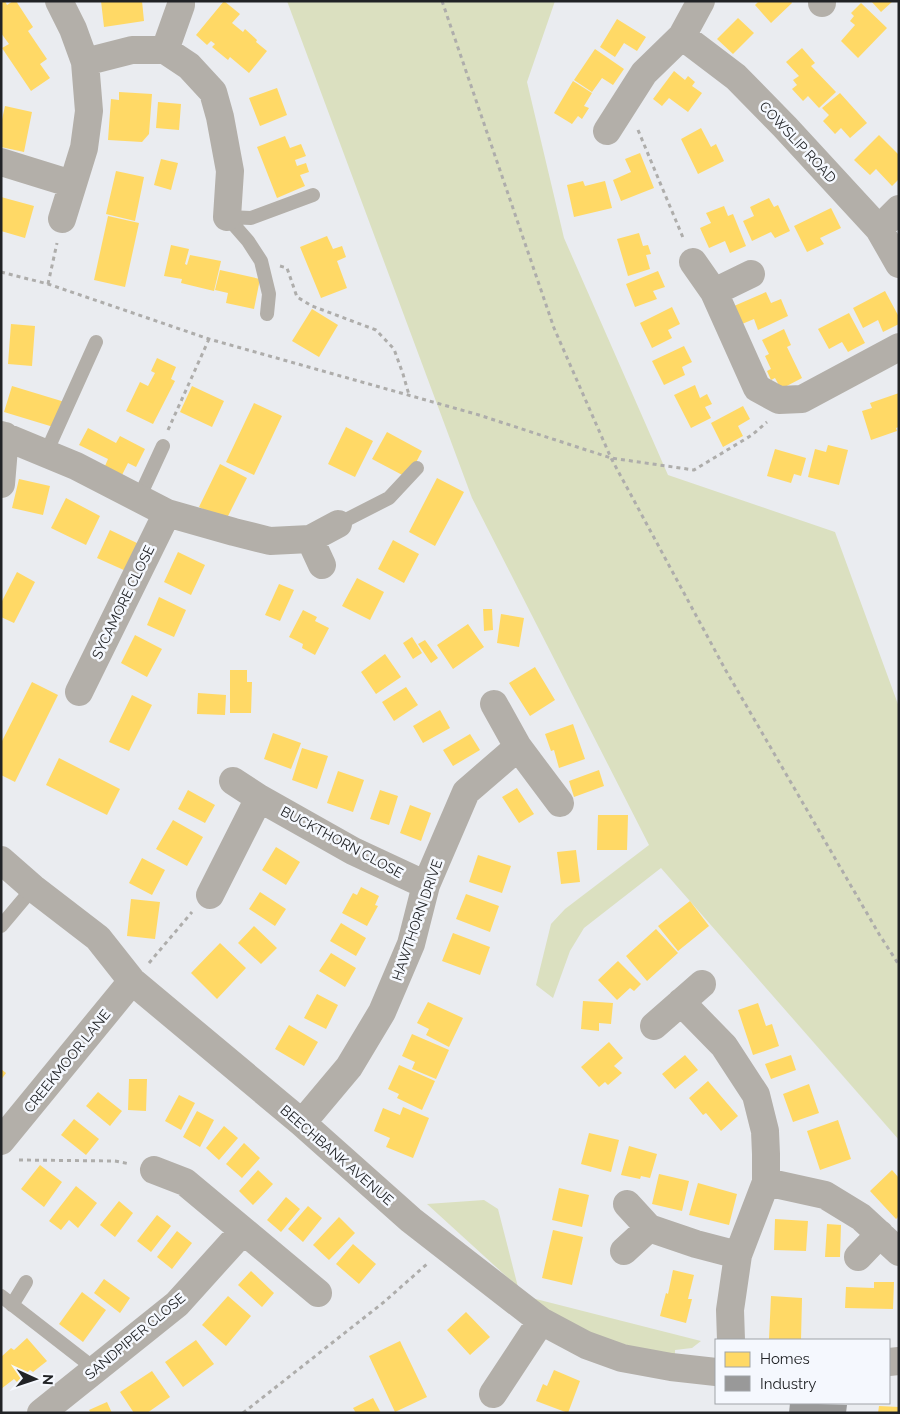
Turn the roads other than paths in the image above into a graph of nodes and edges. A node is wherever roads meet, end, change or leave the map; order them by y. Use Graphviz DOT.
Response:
graph roads {
  1 [pos="59,1"];
  2 [pos="180,1"];
  3 [pos="701,1"];
  4 [pos="682,36"];
  5 [pos="165,50"];
  6 [pos="85,62"];
  7 [pos="607,131"];
  8 [pos="1,162"];
  9 [pos="72,184"];
  10 [pos="313,195"];
  11 [pos="899,209"];
  12 [pos="227,218"];
  13 [pos="62,219"];
  14 [pos="879,229"];
  15 [pos="693,262"];
  16 [pos="899,264"];
  17 [pos="752,274"];
  18 [pos="714,292"];
  19 [pos="267,314"];
  20 [pos="96,342"];
  21 [pos="899,347"];
  22 [pos="3,436"];
  23 [pos="163,446"];
  24 [pos="46,453"];
  25 [pos="417,468"];
  26 [pos="1,484"];
  27 [pos="139,498"];
  28 [pos="167,513"];
  29 [pos="338,524"];
  30 [pos="310,538"];
  31 [pos="322,565"];
  32 [pos="79,692"];
  33 [pos="494,704"];
  34 [pos="518,747"];
  35 [pos="233,781"];
  36 [pos="259,798"];
  37 [pos="560,802"];
  38 [pos="1,860"];
  39 [pos="426,885"];
  40 [pos="33,888"];
  41 [pos="210,895"];
  42 [pos="1,926"];
  43 [pos="132,982"];
  44 [pos="702,984"];
  45 [pos="681,1002"];
  46 [pos="654,1026"];
  47 [pos="302,1123"];
  48 [pos="9,1150"];
  49 [pos="154,1170"];
  50 [pos="766,1182"];
  51 [pos="626,1204"];
  52 [pos="649,1228"];
  53 [pos="243,1231"];
  54 [pos="889,1243"];
  55 [pos="624,1252"];
  56 [pos="738,1255"];
  57 [pos="858,1257"];
  58 [pos="26,1282"];
  59 [pos="318,1293"];
  60 [pos="6,1301"];
  61 [pos="541,1321"];
  62 [pos="731,1339"];
  63 [pos="95,1369"];
  64 [pos="715,1372"];
  65 [pos="493,1394"];
  66 [pos="41,1413"];
  1 -- 6 [label="street"];
  2 -- 5 [label="street"];
  3 -- 4 [label="street"];
  4 -- 7 [label="street"];
  4 -- 14 [label="street, COWSLIP ROAD"];
  5 -- 6 [label="street"];
  5 -- 12 [label="street"];
  6 -- 9 [label="street"];
  8 -- 9 [label="street"];
  9 -- 13 [label="street"];
  10 -- 12 [label="lane"];
  11 -- 14 [label="street"];
  12 -- 19 [label="lane"];
  14 -- 16 [label="street, COWSLIP ROAD"];
  15 -- 18 [label="street"];
  17 -- 18 [label="street"];
  18 -- 21 [label="street"];
  20 -- 24 [label="lane"];
  22 -- 24 [label="street"];
  22 -- 26 [label="street"];
  23 -- 27 [label="lane"];
  24 -- 27 [label="street"];
  25 -- 29 [label="lane"];
  27 -- 28 [label="street"];
  28 -- 30 [label="street"];
  28 -- 32 [label="street, SYCAMORE CLOSE"];
  29 -- 30 [label="street"];
  30 -- 31 [label="street"];
  33 -- 34 [label="street"];
  34 -- 37 [label="street"];
  34 -- 39 [label="street, HAWTHORN DRIVE"];
  35 -- 36 [label="street, BUCKTHORN CLOSE"];
  36 -- 39 [label="street, BUCKTHORN CLOSE"];
  36 -- 41 [label="street"];
  38 -- 40 [label="street, BEECHBANK AVENUE"];
  39 -- 47 [label="street, HAWTHORN DRIVE"];
  40 -- 42 [label="lane"];
  40 -- 43 [label="street, BEECHBANK AVENUE"];
  43 -- 47 [label="street, BEECHBANK AVENUE"];
  43 -- 48 [label="street, CREEKMOOR LANE"];
  44 -- 45 [label="street"];
  45 -- 46 [label="street"];
  45 -- 50 [label="street"];
  47 -- 61 [label="street, BEECHBANK AVENUE"];
  49 -- 53 [label="street"];
  50 -- 54 [label="street"];
  50 -- 56 [label="street"];
  51 -- 52 [label="street"];
  52 -- 55 [label="street"];
  52 -- 56 [label="street"];
  53 -- 59 [label="street"];
  53 -- 63 [label="street, SANDPIPER CLOSE"];
  54 -- 57 [label="street"];
  56 -- 62 [label="street"];
  58 -- 60 [label="lane"];
  60 -- 63 [label="lane"];
  61 -- 64 [label="street, BEECHBANK AVENUE"];
  61 -- 65 [label="street"];
  63 -- 66 [label="street, SANDPIPER CLOSE"];
}
